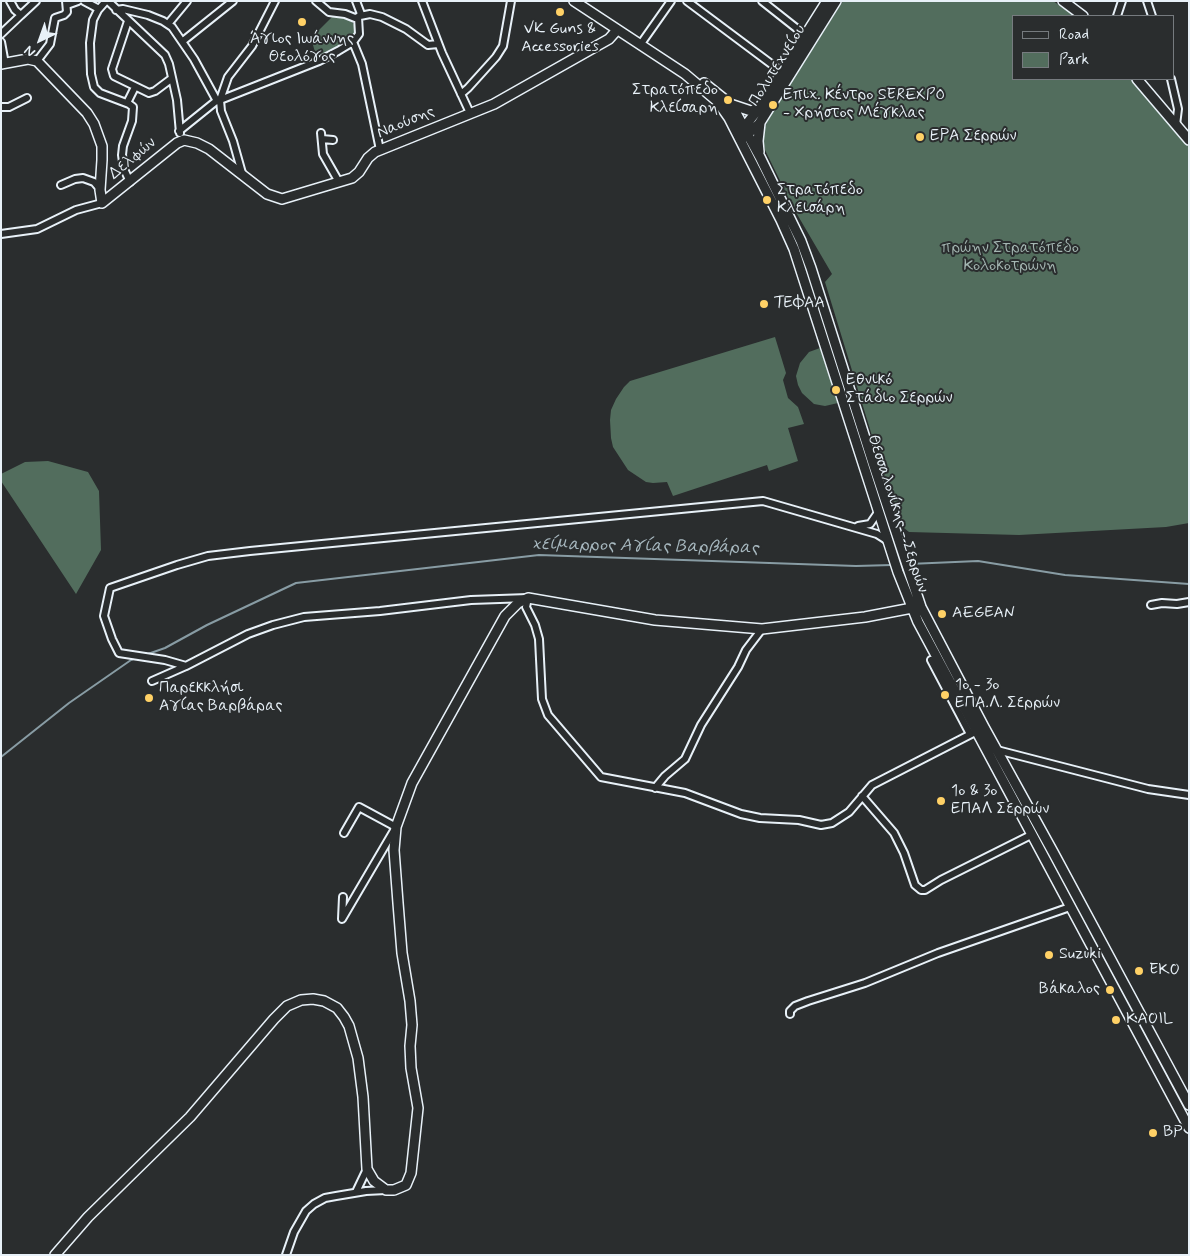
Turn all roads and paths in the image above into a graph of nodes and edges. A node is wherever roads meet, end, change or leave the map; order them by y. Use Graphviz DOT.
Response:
graph roads {
  1 [pos="10,1"];
  2 [pos="36,1"];
  3 [pos="78,1"];
  4 [pos="84,1"];
  5 [pos="107,1"];
  6 [pos="186,1"];
  7 [pos="233,1"];
  8 [pos="275,1"];
  9 [pos="316,1"];
  10 [pos="356,1"];
  11 [pos="422,1"];
  12 [pos="511,1"];
  13 [pos="574,1"];
  14 [pos="671,1"];
  15 [pos="687,1"];
  16 [pos="762,1"];
  17 [pos="827,1"];
  18 [pos="836,1"];
  19 [pos="1063,1"];
  20 [pos="1122,1"];
  21 [pos="1147,1"];
  22 [pos="67,3"];
  23 [pos="99,9"];
  24 [pos="116,10"];
  25 [pos="21,15"];
  26 [pos="1082,15"];
  27 [pos="1117,15"];
  28 [pos="1152,15"];
  29 [pos="359,17"];
  30 [pos="128,21"];
  31 [pos="168,24"];
  32 [pos="617,30"];
  33 [pos="1,34"];
  34 [pos="805,35"];
  35 [pos="183,40"];
  36 [pos="1,42"];
  37 [pos="352,42"];
  38 [pos="438,44"];
  39 [pos="640,45"];
  40 [pos="37,61"];
  41 [pos="3,64"];
  42 [pos="782,72"];
  43 [pos="685,74"];
  44 [pos="171,79"];
  45 [pos="1138,80"];
  46 [pos="1171,80"];
  47 [pos="135,87"];
  48 [pos="460,94"];
  49 [pos="27,98"];
  50 [pos="1176,98"];
  51 [pos="219,101"];
  52 [pos="127,103"];
  53 [pos="729,104"];
  54 [pos="1,107"];
  55 [pos="760,107"];
  56 [pos="1162,108"];
  57 [pos="470,113"];
  58 [pos="761,120"];
  59 [pos="1176,125"];
  60 [pos="179,131"];
  61 [pos="743,134"];
  62 [pos="184,140"];
  63 [pos="333,140"];
  64 [pos="1189,140"];
  65 [pos="380,150"];
  66 [pos="760,157"];
  67 [pos="242,173"];
  68 [pos="130,182"];
  69 [pos="339,182"];
  70 [pos="61,184"];
  71 [pos="100,190"];
  72 [pos="102,203"];
  73 [pos="1,234"];
  74 [pos="879,511"];
  75 [pos="849,526"];
  76 [pos="890,546"];
  77 [pos="909,589"];
  78 [pos="528,598"];
  79 [pos="1189,602"];
  80 [pos="1151,605"];
  81 [pos="912,608"];
  82 [pos="762,629"];
  83 [pos="945,653"];
  84 [pos="934,659"];
  85 [pos="186,666"];
  86 [pos="152,681"];
  87 [pos="977,731"];
  88 [pos="996,750"];
  89 [pos="655,788"];
  90 [pos="1189,794"];
  91 [pos="862,796"];
  92 [pos="396,827"];
  93 [pos="344,833"];
  94 [pos="1031,835"];
  95 [pos="343,897"];
  96 [pos="1070,906"];
  97 [pos="790,1014"];
  98 [pos="1189,1104"];
  99 [pos="1189,1128"];
  100 [pos="367,1169"];
  101 [pos="386,1190"];
  102 [pos="356,1192"];
  103 [pos="55,1255"];
  104 [pos="286,1255"];
  1 -- 25 [label="street"];
  2 -- 25 [label="street"];
  3 -- 22 [label="street"];
  4 -- 23 [label="street"];
  5 -- 23 [label="street"];
  5 -- 24 [label="street"];
  6 -- 31 [label="street"];
  7 -- 35 [label="street"];
  8 -- 51 [label="street"];
  9 -- 29 [label="street"];
  10 -- 29 [label="street"];
  11 -- 38 [label="street"];
  12 -- 48 [label="street"];
  13 -- 32 [label="main road"];
  14 -- 39 [label="street"];
  15 -- 42 [label="street"];
  16 -- 34 [label="street"];
  17 -- 34 [label="main road, Πολυτεχνείου"];
  18 -- 58 [label="main road, Πολυτεχνείου"];
  19 -- 26 [label="main road"];
  20 -- 27 [label="street"];
  21 -- 28 [label="street"];
  22 -- 40 [label="street"];
  23 -- 52 [label="street"];
  24 -- 30 [label="street"];
  24 -- 31 [label="street"];
  25 -- 33 [label="street"];
  29 -- 37 [label="street"];
  29 -- 38 [label="street"];
  30 -- 44 [label="street"];
  30 -- 47 [label="street"];
  31 -- 35 [label="street"];
  32 -- 39 [label="main road"];
  32 -- 57 [label="main road, Ναούσης"];
  34 -- 42 [label="main road, Πολυτεχνείου"];
  35 -- 51 [label="street"];
  36 -- 41 [label="street"];
  37 -- 51 [label="street"];
  37 -- 65 [label="street"];
  38 -- 48 [label="street"];
  39 -- 43 [label="main road"];
  40 -- 41 [label="main road"];
  40 -- 71 [label="main road"];
  42 -- 55 [label="main road, Πολυτεχνείου"];
  43 -- 53 [label="main road"];
  43 -- 61 [label="main road"];
  44 -- 47 [label="street"];
  44 -- 60 [label="street"];
  45 -- 56 [label="main road"];
  46 -- 50 [label="street"];
  47 -- 52 [label="street"];
  48 -- 57 [label="street"];
  49 -- 54 [label="street"];
  50 -- 56 [label="street"];
  50 -- 59 [label="street"];
  51 -- 60 [label="street"];
  51 -- 67 [label="street"];
  52 -- 68 [label="street"];
  53 -- 55 [label="main road"];
  53 -- 61 [label="main road"];
  55 -- 61 [label="main road, Πολυτεχνείου"];
  56 -- 59 [label="main road"];
  57 -- 65 [label="main road, Ναούσης"];
  58 -- 61 [label="main road, Πολυτεχνείου"];
  58 -- 66 [label="main road"];
  59 -- 64 [label="main road"];
  60 -- 62 [label="street"];
  61 -- 66 [label="main road, Θεσσαλονίκης - Σερρών"];
  61 -- 74 [label="main road, Θεσσαλονίκης - Σερρών"];
  62 -- 67 [label="main road, Ναούσης"];
  62 -- 68 [label="main road, Δελφών"];
  63 -- 69 [label="street"];
  65 -- 69 [label="main road, Ναούσης"];
  66 -- 77 [label="main road, Θεσσαλονίκης - Σερρών"];
  67 -- 69 [label="main road, Ναούσης"];
  68 -- 72 [label="main road, Δελφών"];
  70 -- 71 [label="street"];
  71 -- 72 [label="main road"];
  72 -- 73 [label="street"];
  74 -- 75 [label="street"];
  74 -- 76 [label="main road, Θεσσαλονίκης - Σερρών"];
  75 -- 76 [label="street"];
  75 -- 85 [label="street"];
  76 -- 77 [label="main road, Θεσσαλονίκης - Σερρών"];
  77 -- 81 [label="main road, Θεσσαλονίκης - Σερρών"];
  77 -- 83 [label="main road, Θεσσαλονίκης - Σερρών"];
  78 -- 82 [label="main road"];
  78 -- 85 [label="street"];
  78 -- 89 [label="street"];
  78 -- 92 [label="main road"];
  79 -- 80 [label="street"];
  81 -- 82 [label="main road"];
  81 -- 84 [label="main road, Θεσσαλονίκης - Σερρών"];
  82 -- 89 [label="street"];
  83 -- 84 [label="street"];
  83 -- 87 [label="main road, Θεσσαλονίκης - Σερρών"];
  84 -- 87 [label="main road, Θεσσαλονίκης - Σερρών"];
  85 -- 86 [label="street"];
  87 -- 88 [label="main road, Θεσσαλονίκης - Σερρών"];
  87 -- 91 [label="street"];
  87 -- 94 [label="main road, Θεσσαλονίκης - Σερρών"];
  88 -- 90 [label="street"];
  88 -- 98 [label="main road, Θεσσαλονίκης - Σερρών"];
  89 -- 91 [label="street"];
  91 -- 94 [label="street"];
  92 -- 93 [label="street"];
  92 -- 95 [label="street"];
  92 -- 101 [label="main road"];
  94 -- 96 [label="main road, Θεσσαλονίκης - Σερρών"];
  96 -- 97 [label="street"];
  96 -- 99 [label="main road, Θεσσαλονίκης - Σερρών"];
  100 -- 101 [label="main road"];
  100 -- 102 [label="street"];
  100 -- 103 [label="main road"];
  101 -- 102 [label="street"];
  102 -- 104 [label="street"];
}
